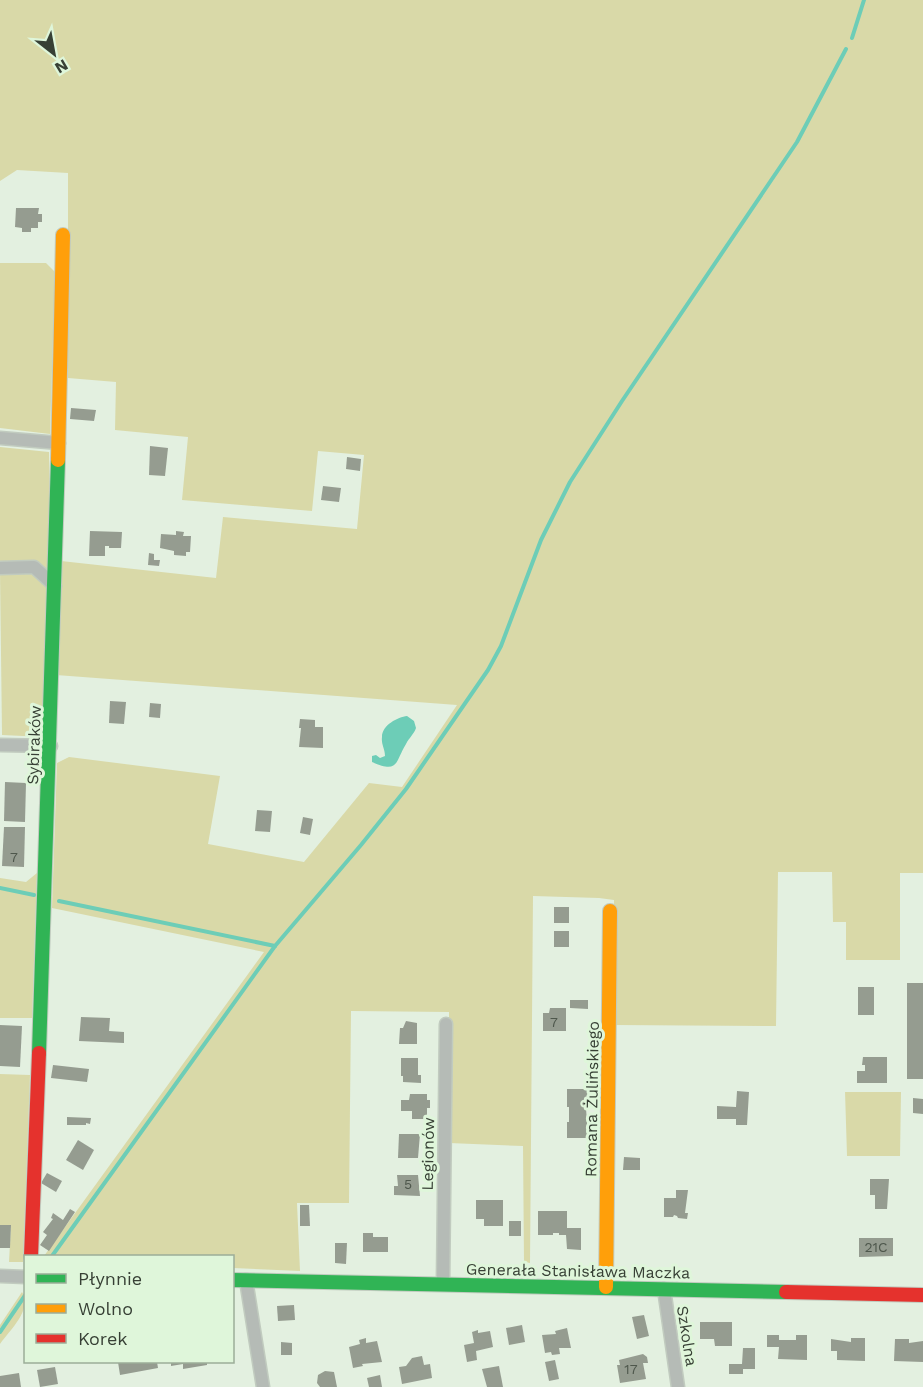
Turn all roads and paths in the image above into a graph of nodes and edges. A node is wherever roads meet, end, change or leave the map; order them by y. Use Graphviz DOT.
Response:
graph roads {
  1 [pos="63,235"];
  2 [pos="0,438"];
  3 [pos="59,443"];
  4 [pos="0,568"];
  5 [pos="55,586"];
  6 [pos="0,745"];
  7 [pos="51,746"];
  8 [pos="610,911"];
  9 [pos="446,1024"];
  10 [pos="31,1255"];
  11 [pos="0,1276"];
  12 [pos="24,1277"];
  13 [pos="239,1280"];
  14 [pos="443,1284"];
  15 [pos="606,1287"];
  16 [pos="664,1289"];
  17 [pos="923,1295"];
  18 [pos="263,1387"];
  19 [pos="678,1387"];
  1 -- 3 [label="street, Sybiraków"];
  2 -- 3 [label="street"];
  3 -- 5 [label="street, Sybiraków"];
  4 -- 5 [label="street"];
  5 -- 7 [label="street, Sybiraków"];
  6 -- 7 [label="street"];
  7 -- 10 [label="street, Sybiraków"];
  8 -- 15 [label="street, Romana Żulińskiego"];
  9 -- 14 [label="street, Legionów"];
  11 -- 12 [label="street"];
  13 -- 14 [label="street, Generała Stanisława Maczka"];
  13 -- 18 [label="street"];
  14 -- 15 [label="street, Generała Stanisława Maczka"];
  15 -- 16 [label="street, Generała Stanisława Maczka"];
  16 -- 17 [label="street, Generała Stanisława Maczka"];
  16 -- 19 [label="street, Szkolna"];
}
